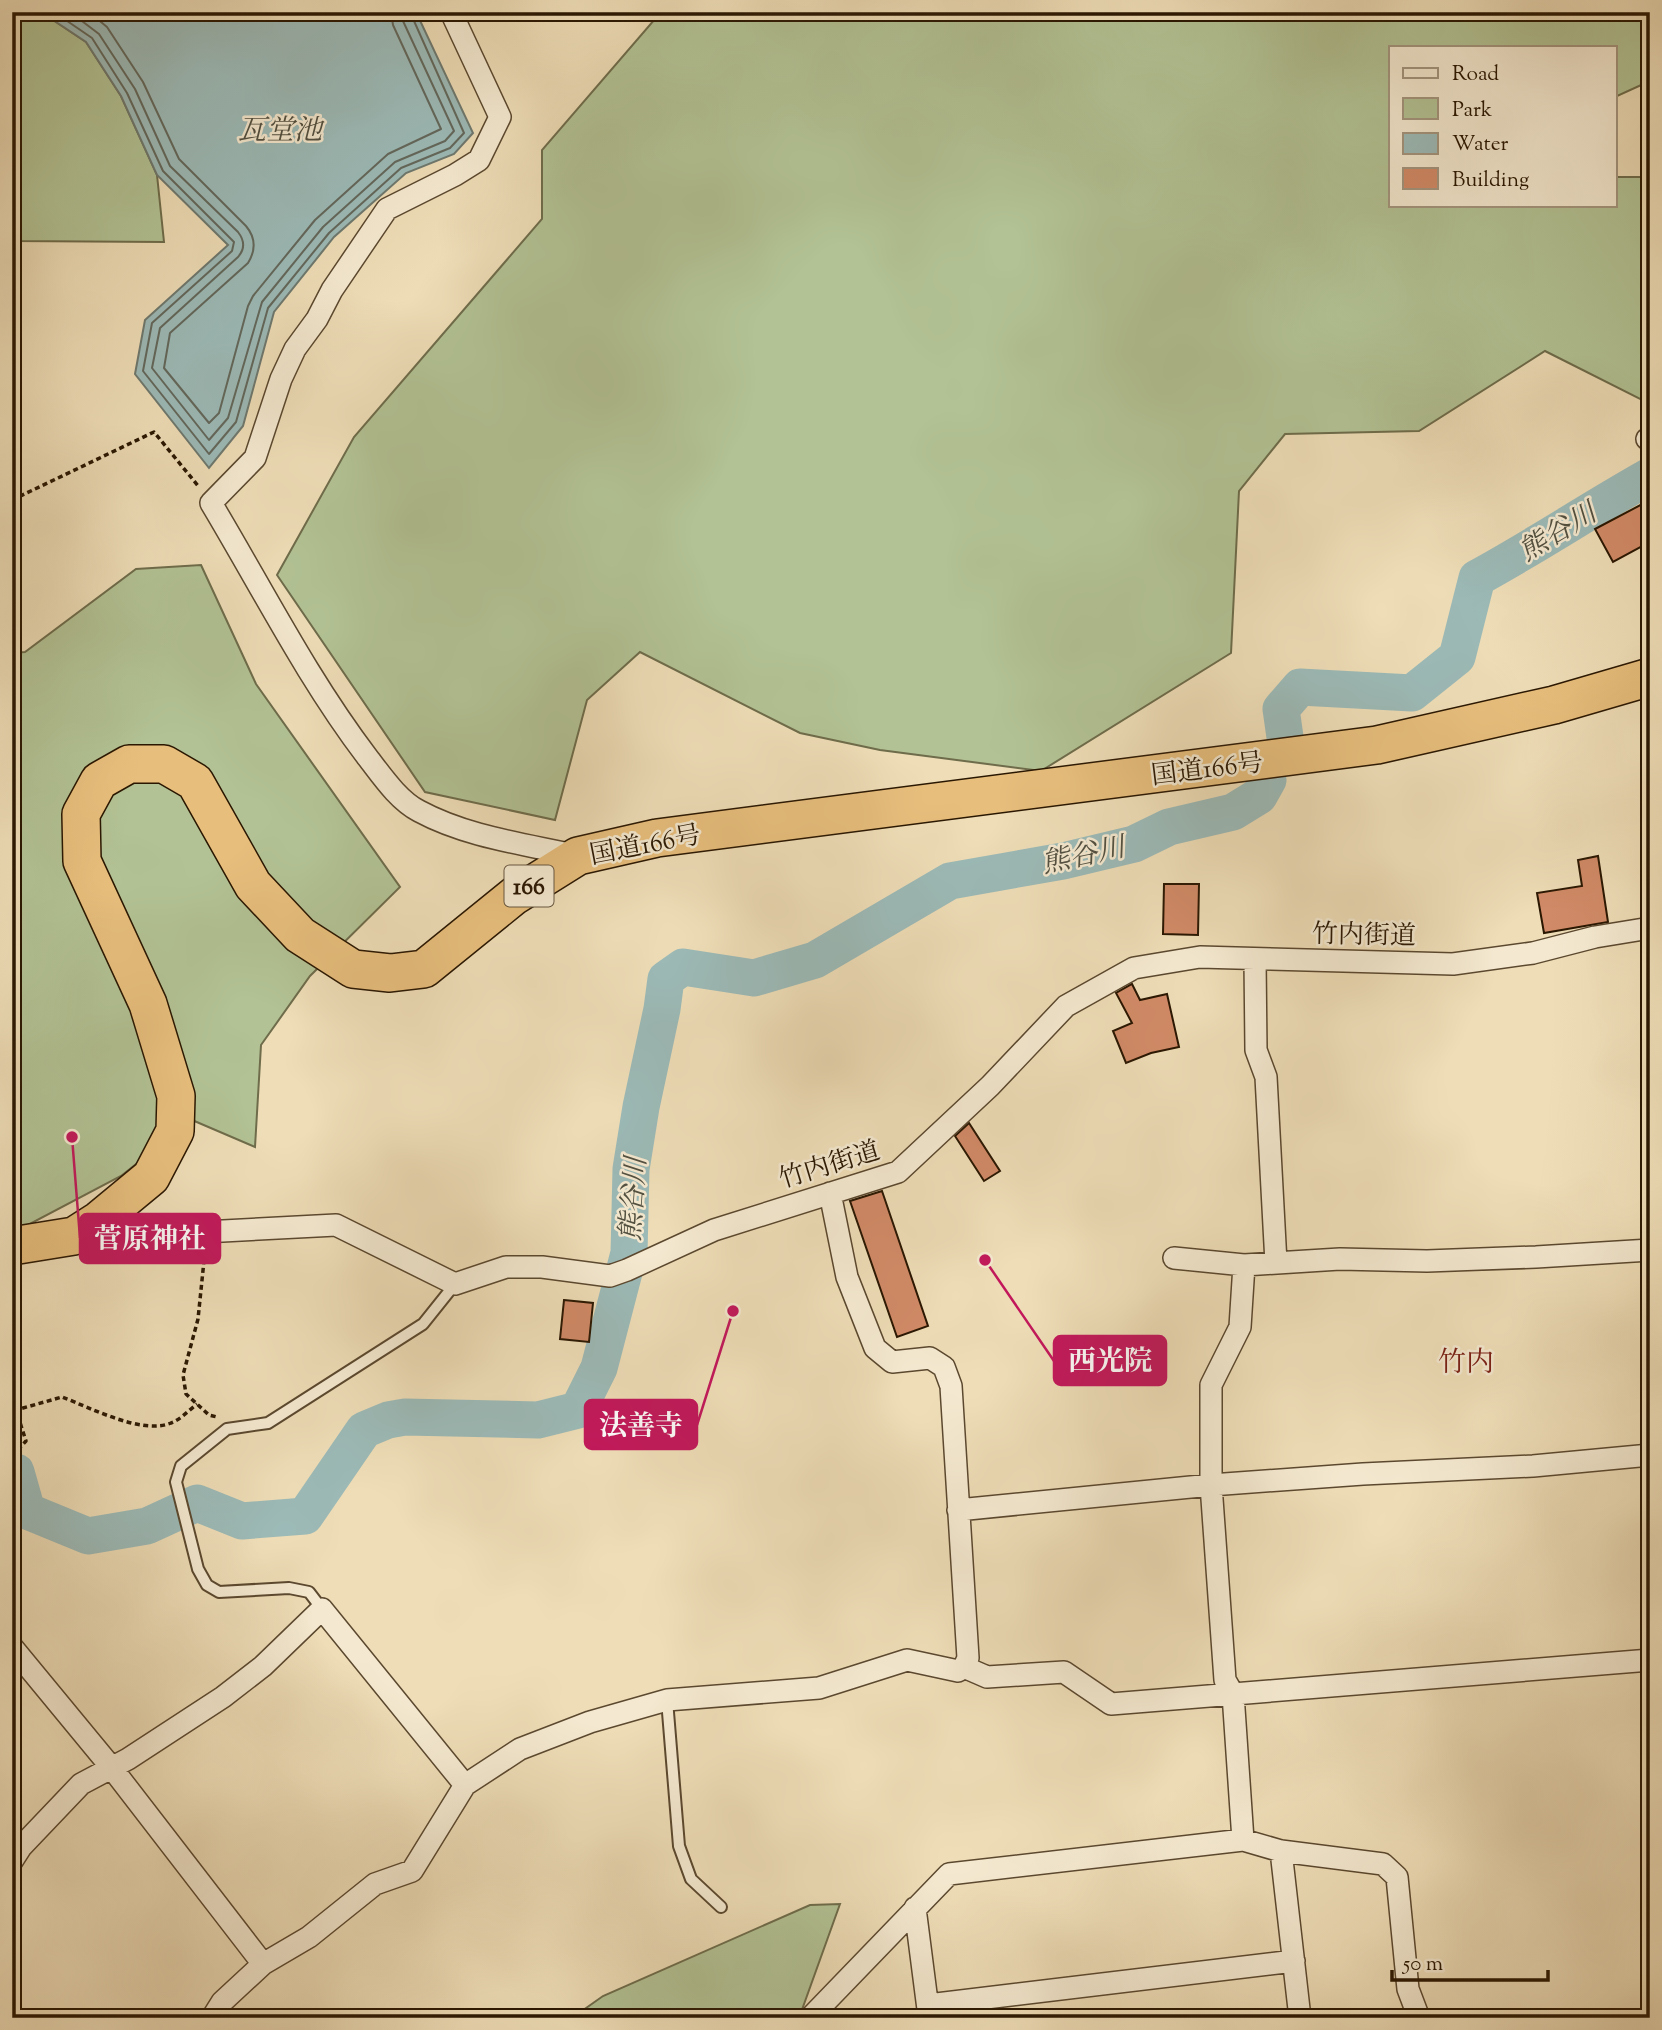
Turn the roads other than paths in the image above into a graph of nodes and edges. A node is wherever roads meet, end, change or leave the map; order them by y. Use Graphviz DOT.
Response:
graph roads {
  1 [pos="451,12"];
  2 [pos="1650,677"];
  3 [pos="578,856"];
  4 [pos="1650,928"];
  5 [pos="1255,960"];
  6 [pos="830,1193"];
  7 [pos="99,1220"];
  8 [pos="12,1246"];
  9 [pos="1650,1250"];
  10 [pos="1174,1258"];
  11 [pos="1276,1263"];
  12 [pos="1244,1265"];
  13 [pos="455,1284"];
  14 [pos="1650,1455"];
  15 [pos="1211,1486"];
  16 [pos="958,1510"];
  17 [pos="322,1609"];
  18 [pos="12,1647"];
  19 [pos="1650,1660"];
  20 [pos="964,1667"];
  21 [pos="1233,1694"];
  22 [pos="667,1700"];
  23 [pos="111,1767"];
  24 [pos="465,1785"];
  25 [pos="1243,1840"];
  26 [pos="1281,1852"];
  27 [pos="12,1861"];
  28 [pos="721,1908"];
  29 [pos="915,1908"];
  30 [pos="1294,1961"];
  31 [pos="263,1964"];
  32 [pos="928,2012"];
  33 [pos="212,2018"];
  34 [pos="810,2018"];
  35 [pos="1300,2018"];
  36 [pos="1419,2018"];
  1 -- 3 [label="street"];
  2 -- 3 [label="highway, 国道166号 / 166"];
  3 -- 7 [label="highway, 国道166号 / 166"];
  4 -- 5 [label="street, 竹内街道"];
  5 -- 6 [label="street, 竹内街道"];
  5 -- 11 [label="street"];
  6 -- 13 [label="street, 竹内街道"];
  6 -- 16 [label="street"];
  7 -- 8 [label="highway, 国道166号 / 166"];
  7 -- 13 [label="street"];
  9 -- 11 [label="street"];
  10 -- 12 [label="street"];
  11 -- 12 [label="street"];
  12 -- 15 [label="street"];
  13 -- 17 [label="lane"];
  14 -- 15 [label="street"];
  15 -- 16 [label="street"];
  15 -- 21 [label="street"];
  16 -- 20 [label="street"];
  17 -- 23 [label="street"];
  17 -- 24 [label="street"];
  18 -- 23 [label="street"];
  19 -- 21 [label="street"];
  20 -- 21 [label="street"];
  20 -- 22 [label="street"];
  21 -- 25 [label="street"];
  22 -- 24 [label="street"];
  22 -- 28 [label="lane"];
  23 -- 27 [label="street"];
  23 -- 31 [label="street"];
  24 -- 31 [label="street"];
  25 -- 26 [label="street"];
  25 -- 29 [label="street"];
  26 -- 30 [label="street"];
  26 -- 36 [label="street"];
  29 -- 32 [label="street"];
  29 -- 34 [label="street"];
  30 -- 32 [label="street"];
  30 -- 35 [label="street"];
  31 -- 33 [label="street"];
}
